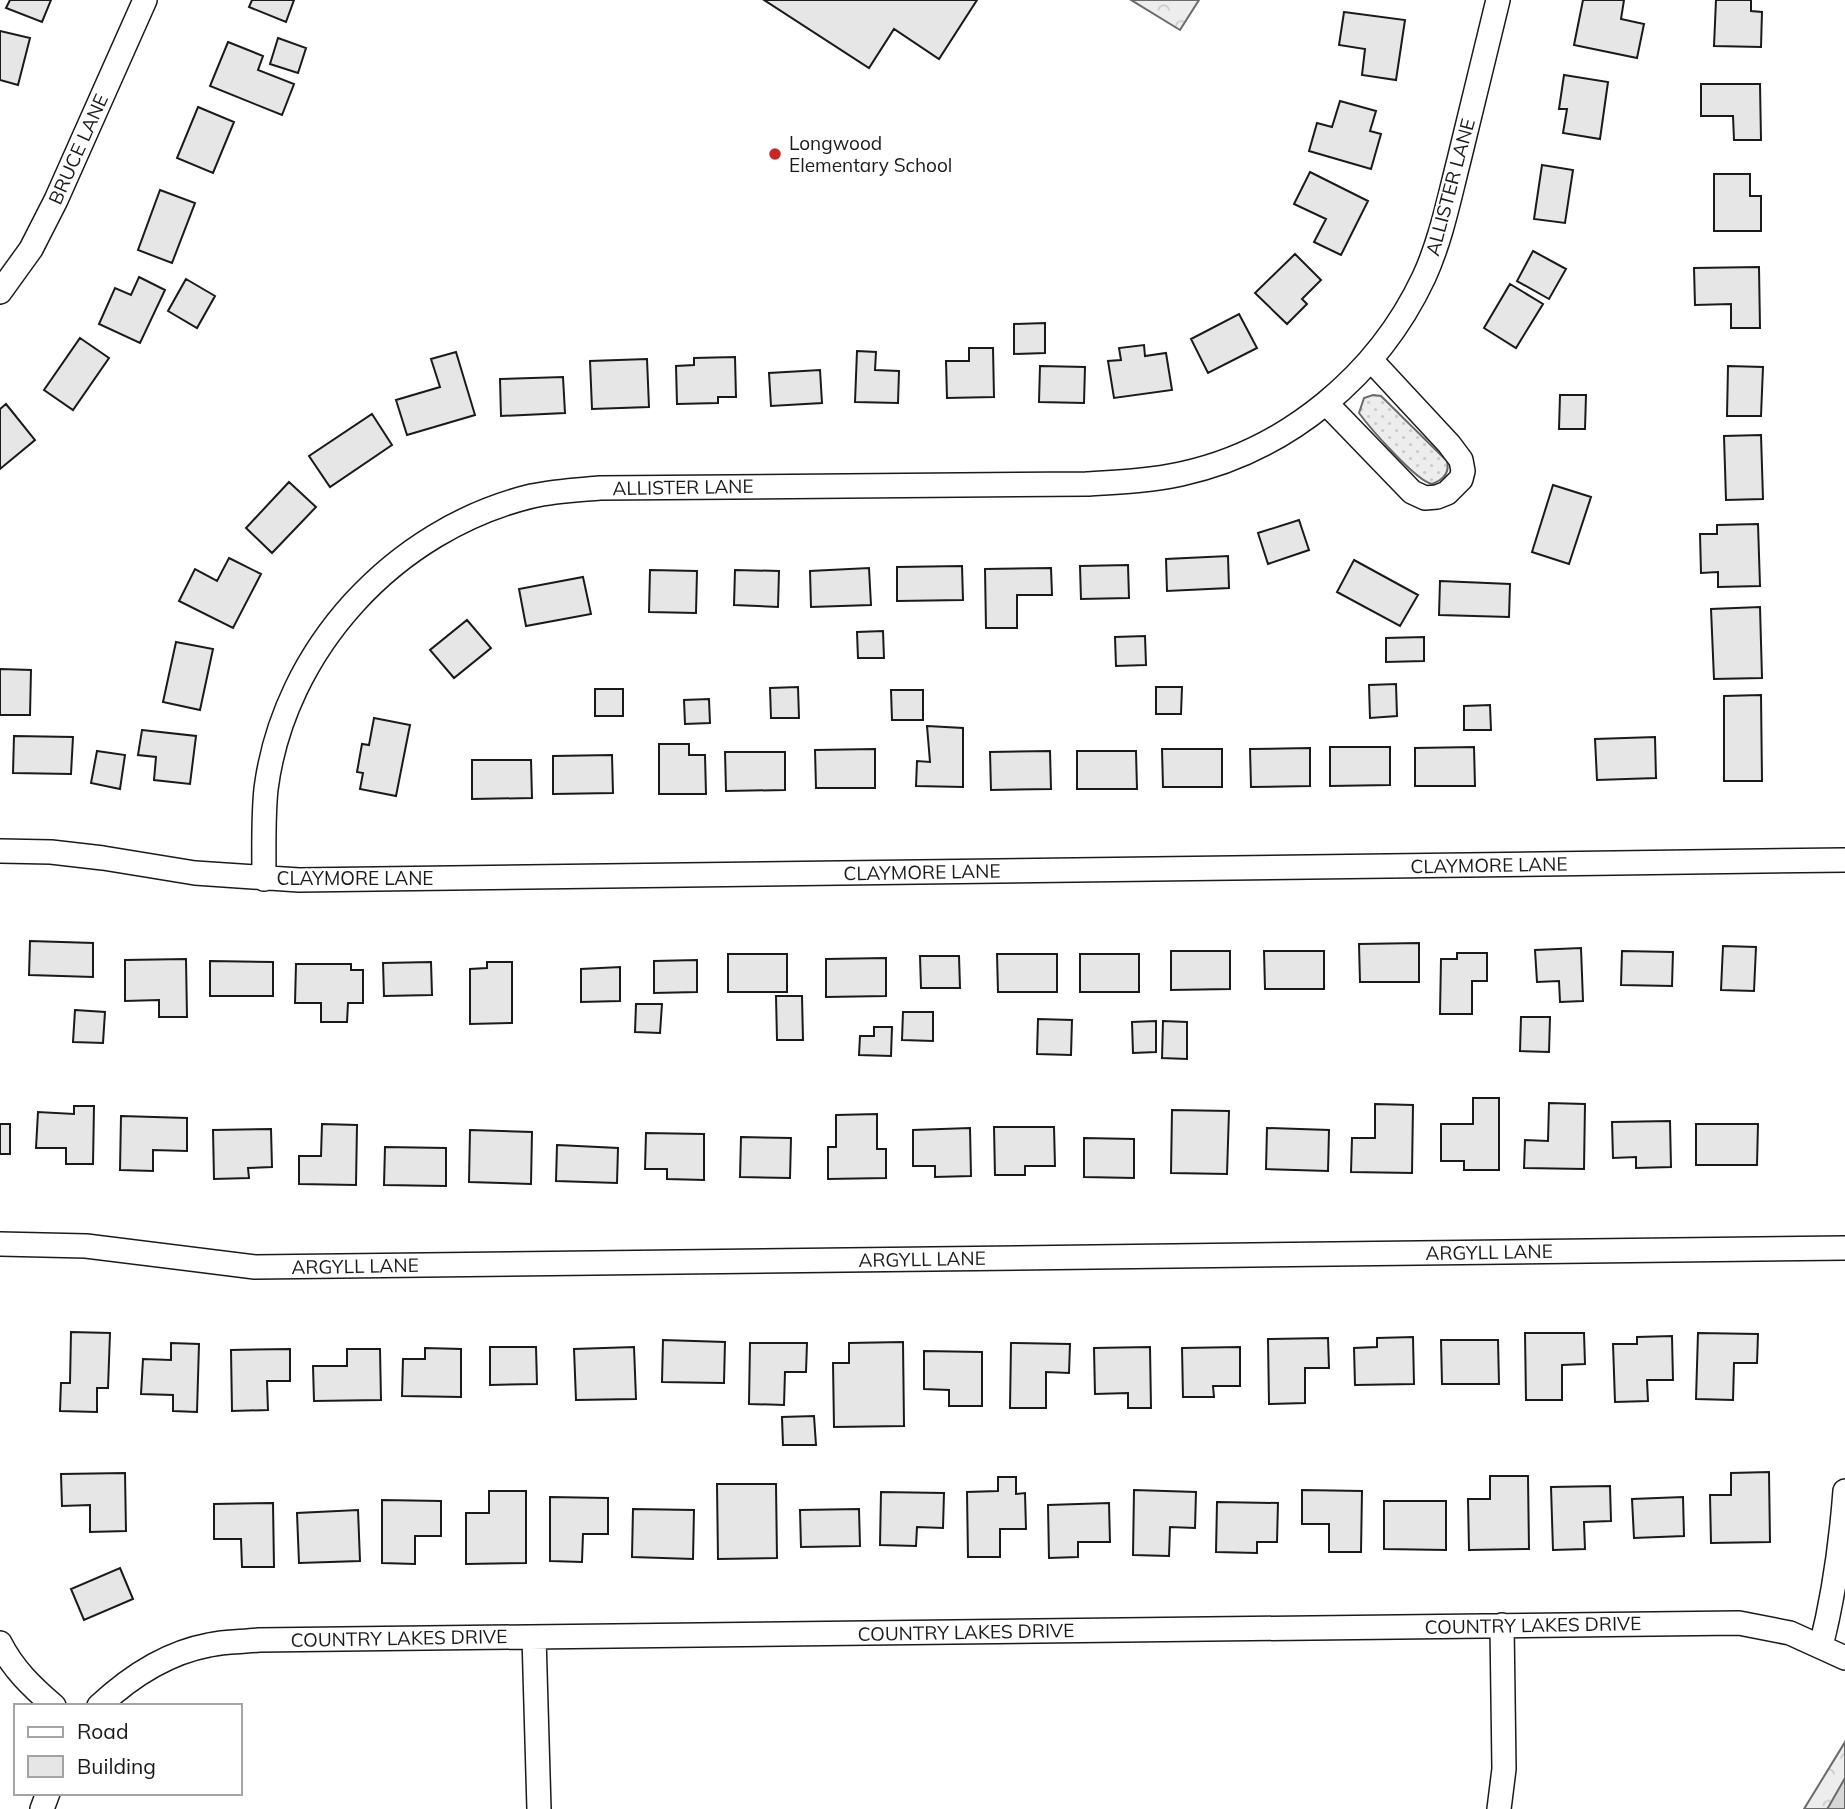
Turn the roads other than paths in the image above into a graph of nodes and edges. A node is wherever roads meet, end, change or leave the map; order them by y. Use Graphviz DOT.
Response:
graph roads {
  1 [pos="145,0"];
  2 [pos="1498,0"];
  3 [pos="0,292"];
  4 [pos="1371,360"];
  5 [pos="1326,402"];
  6 [pos="0,851"];
  7 [pos="1845,860"];
  8 [pos="264,879"];
  9 [pos="0,1244"];
  10 [pos="1845,1248"];
  11 [pos="1845,1491"];
  12 [pos="1502,1625"];
  13 [pos="534,1637"];
  14 [pos="0,1643"];
  15 [pos="1821,1646"];
  16 [pos="1845,1658"];
  17 [pos="52,1704"];
  18 [pos="101,1704"];
  19 [pos="539,1809"];
  20 [pos="1499,1809"];
  1 -- 3 [label="street, BRUCE LANE"];
  2 -- 4 [label="street, ALLISTER LANE"];
  4 -- 5 [label="street, ALLISTER LANE"];
  4 -- 5 [label="street"];
  5 -- 8 [label="street, ALLISTER LANE"];
  6 -- 8 [label="street, CLAYMORE LANE"];
  7 -- 8 [label="street, CLAYMORE LANE"];
  9 -- 10 [label="street, ARGYLL LANE"];
  11 -- 15 [label="street"];
  12 -- 13 [label="street, COUNTRY LAKES DRIVE"];
  12 -- 15 [label="street, COUNTRY LAKES DRIVE"];
  12 -- 20 [label="street"];
  13 -- 18 [label="street, COUNTRY LAKES DRIVE"];
  13 -- 19 [label="street"];
  14 -- 17 [label="street"];
  15 -- 16 [label="street, COUNTRY LAKES DRIVE"];
}
